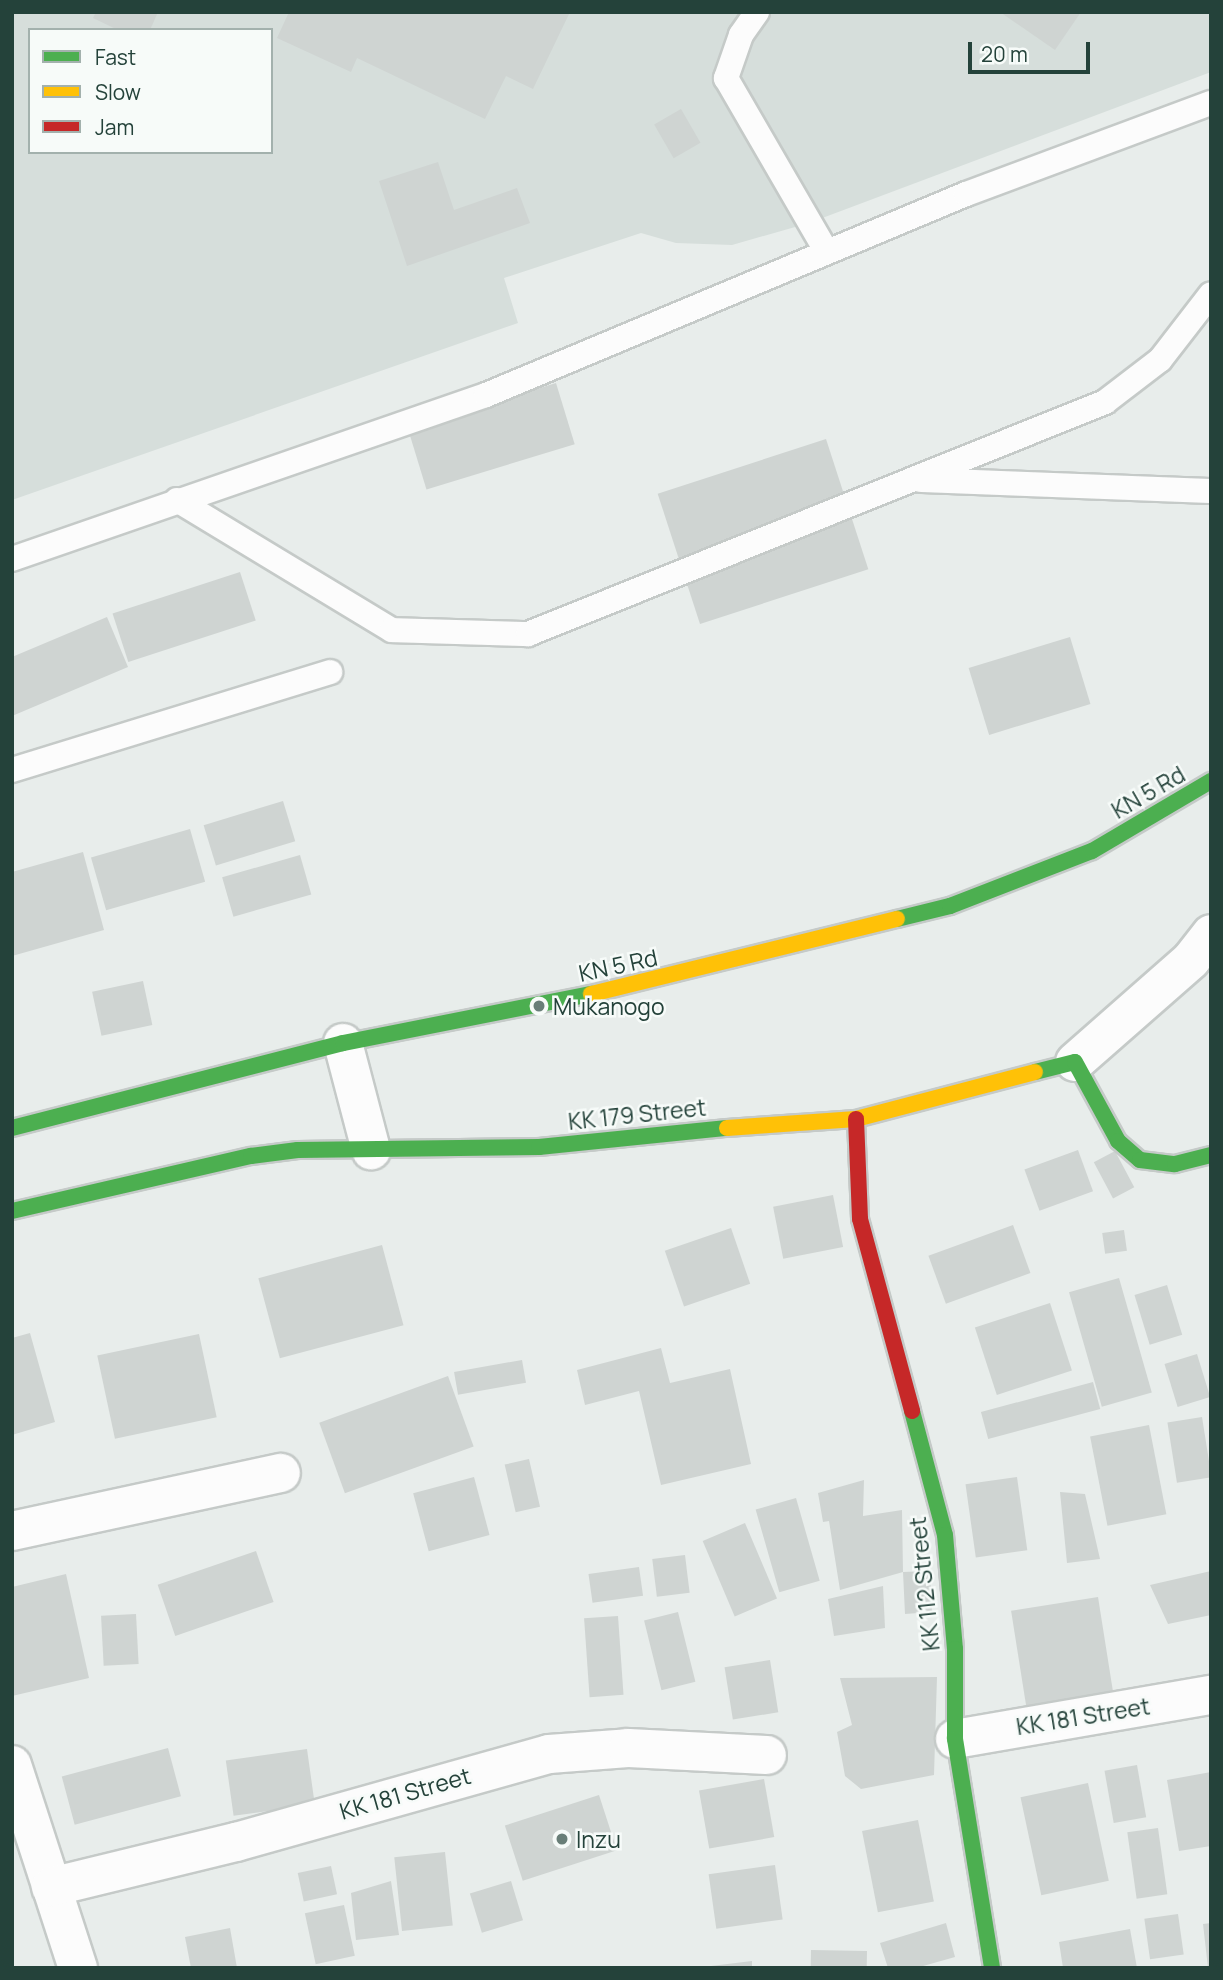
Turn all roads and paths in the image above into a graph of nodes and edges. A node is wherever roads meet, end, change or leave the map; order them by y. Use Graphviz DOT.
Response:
graph roads {
  1 [pos="757,12"];
  2 [pos="1211,103"];
  3 [pos="827,251"];
  4 [pos="1211,294"];
  5 [pos="910,480"];
  6 [pos="1211,491"];
  7 [pos="177,500"];
  8 [pos="12,559"];
  9 [pos="330,672"];
  10 [pos="12,770"];
  11 [pos="1211,781"];
  12 [pos="1211,934"];
  13 [pos="342,1043"];
  14 [pos="1075,1062"];
  15 [pos="856,1119"];
  16 [pos="12,1128"];
  17 [pos="372,1150"];
  18 [pos="1211,1155"];
  19 [pos="12,1211"];
  20 [pos="281,1473"];
  21 [pos="12,1531"];
  22 [pos="1211,1695"];
  23 [pos="955,1738"];
  24 [pos="767,1755"];
  25 [pos="12,1765"];
  26 [pos="51,1887"];
  27 [pos="78,1968"];
  28 [pos="992,1968"];
  1 -- 3 [label="lane"];
  2 -- 3 [label="lane"];
  3 -- 7 [label="lane"];
  4 -- 5 [label="lane"];
  5 -- 6 [label="lane"];
  5 -- 7 [label="lane"];
  7 -- 8 [label="lane"];
  9 -- 10 [label="lane"];
  11 -- 13 [label="street, KN 5 Rd"];
  12 -- 14 [label="street"];
  13 -- 16 [label="street, KN 5 Rd"];
  13 -- 17 [label="street"];
  14 -- 15 [label="street, KK 179 Street"];
  14 -- 18 [label="street"];
  15 -- 17 [label="street, KK 179 Street"];
  15 -- 23 [label="street, KK 112 Street"];
  17 -- 19 [label="street, KK 179 Street"];
  20 -- 21 [label="street"];
  22 -- 23 [label="street, KK 181 Street"];
  23 -- 28 [label="street, KK 112 Street"];
  24 -- 26 [label="street, KK 181 Street"];
  25 -- 26 [label="street"];
  26 -- 27 [label="street"];
}
